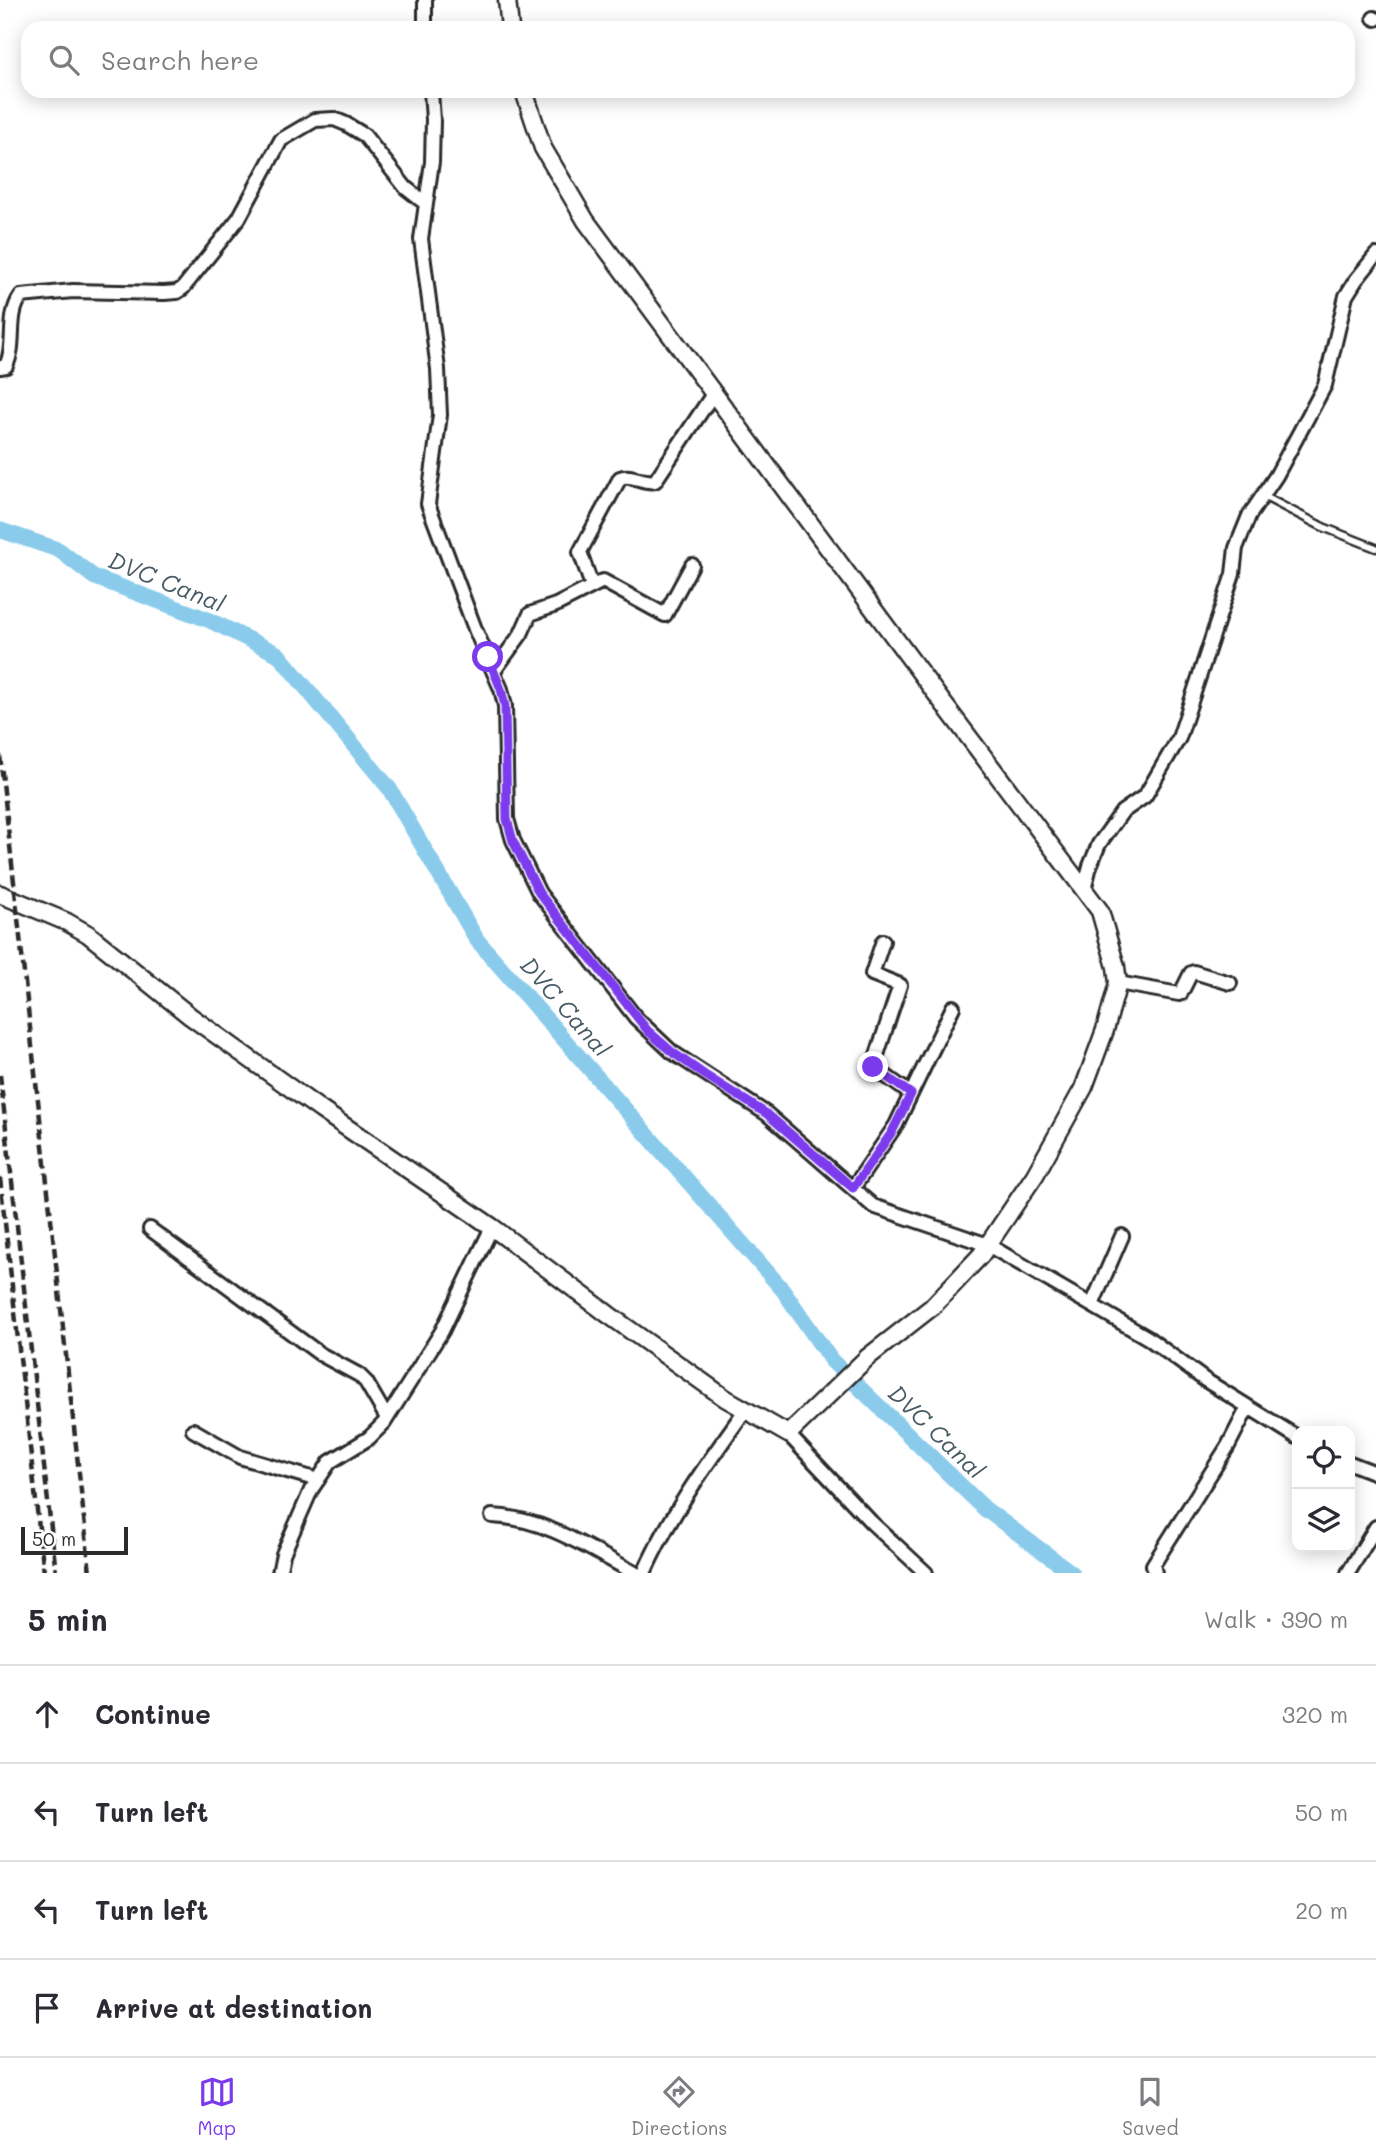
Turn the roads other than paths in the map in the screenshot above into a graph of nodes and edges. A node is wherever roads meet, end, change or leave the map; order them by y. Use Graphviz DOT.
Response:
graph roads {
  1 [pos="425,0"];
  2 [pos="507,0"];
  3 [pos="425,21"];
  4 [pos="509,21"];
  5 [pos="431,98"];
  6 [pos="526,98"];
  7 [pos="425,203"];
  8 [pos="1376,255"];
  9 [pos="0,367"];
  10 [pos="713,394"];
  11 [pos="1263,496"];
  12 [pos="1376,548"];
  13 [pos="692,565"];
  14 [pos="592,586"];
  15 [pos="494,671"];
  16 [pos="1084,890"];
  17 [pos="0,894"];
  18 [pos="883,941"];
  19 [pos="1230,983"];
  20 [pos="1118,984"];
  21 [pos="953,1007"];
  22 [pos="911,1094"];
  23 [pos="853,1188"];
  24 [pos="492,1227"];
  25 [pos="150,1229"];
  26 [pos="1122,1236"];
  27 [pos="988,1245"];
  28 [pos="1092,1305"];
  29 [pos="1248,1407"];
  30 [pos="746,1409"];
  31 [pos="387,1419"];
  32 [pos="193,1430"];
  33 [pos="788,1434"];
  34 [pos="1292,1434"];
  35 [pos="1355,1466"];
  36 [pos="1376,1473"];
  37 [pos="318,1480"];
  38 [pos="492,1516"];
  39 [pos="1376,1527"];
  40 [pos="279,1573"];
  41 [pos="635,1573"];
  42 [pos="644,1573"];
  43 [pos="926,1573"];
  44 [pos="1155,1573"];
  45 [pos="1348,1573"];
  1 -- 3 [label="street"];
  2 -- 4 [label="street"];
  5 -- 7 [label="street"];
  6 -- 10 [label="street"];
  7 -- 9 [label="street"];
  7 -- 15 [label="street"];
  8 -- 11 [label="street"];
  10 -- 14 [label="street"];
  10 -- 16 [label="street"];
  11 -- 12 [label="lane"];
  11 -- 16 [label="street"];
  13 -- 14 [label="street"];
  14 -- 15 [label="street"];
  15 -- 23 [label="street"];
  16 -- 20 [label="street"];
  17 -- 24 [label="street"];
  18 -- 22 [label="street"];
  19 -- 20 [label="street"];
  20 -- 27 [label="street"];
  21 -- 22 [label="street"];
  22 -- 23 [label="street"];
  23 -- 27 [label="street"];
  24 -- 30 [label="street"];
  24 -- 31 [label="street"];
  25 -- 31 [label="street"];
  26 -- 28 [label="street"];
  27 -- 28 [label="street"];
  27 -- 33 [label="street"];
  28 -- 29 [label="street"];
  29 -- 34 [label="street"];
  29 -- 44 [label="street"];
  30 -- 33 [label="street"];
  30 -- 42 [label="street"];
  31 -- 37 [label="street"];
  32 -- 37 [label="street"];
  33 -- 43 [label="street"];
  35 -- 36 [label="street"];
  37 -- 40 [label="street"];
  38 -- 41 [label="street"];
  39 -- 45 [label="street"];
}
